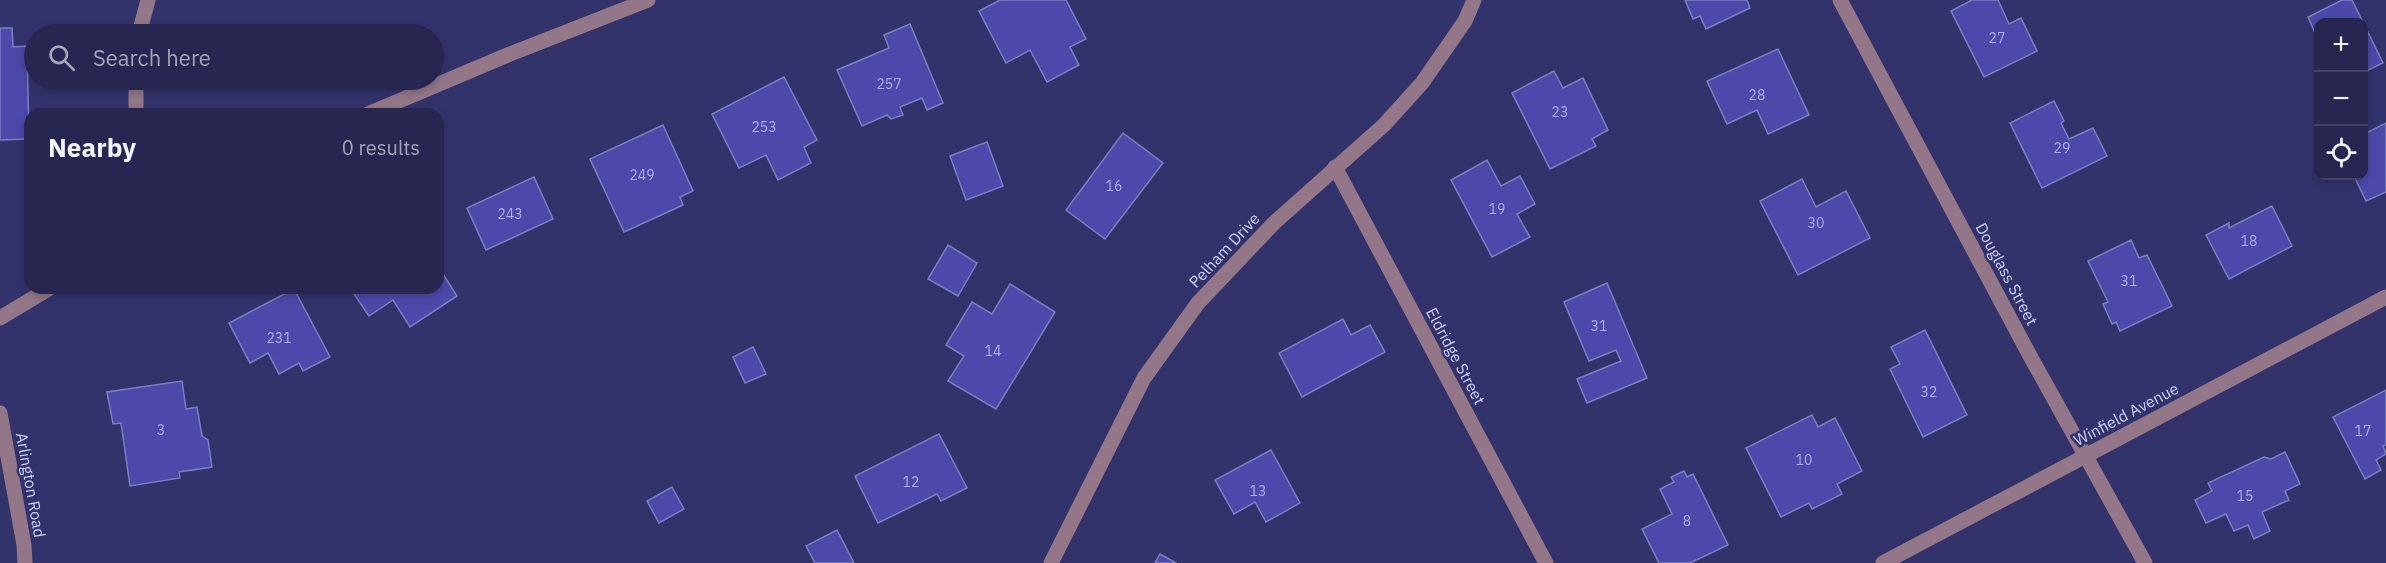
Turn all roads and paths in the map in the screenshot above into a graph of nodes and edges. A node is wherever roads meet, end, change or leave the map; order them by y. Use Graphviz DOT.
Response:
graph roads {
  1 [pos="148,0"];
  2 [pos="648,0"];
  3 [pos="1474,0"];
  4 [pos="1840,0"];
  5 [pos="142,24"];
  6 [pos="444,82"];
  7 [pos="136,90"];
  8 [pos="425,90"];
  9 [pos="136,108"];
  10 [pos="382,108"];
  11 [pos="1335,167"];
  12 [pos="40,294"];
  13 [pos="2386,297"];
  14 [pos="0,318"];
  15 [pos="0,413"];
  16 [pos="2086,455"];
  17 [pos="25,563"];
  18 [pos="1051,563"];
  19 [pos="1546,563"];
  20 [pos="1883,563"];
  21 [pos="2145,563"];
  1 -- 5 [label="street"];
  2 -- 6 [label="street"];
  3 -- 11 [label="street, Pelham Drive"];
  4 -- 16 [label="street, Douglass Street"];
  7 -- 9 [label="street"];
  8 -- 10 [label="street"];
  11 -- 18 [label="street, Pelham Drive"];
  11 -- 19 [label="street, Eldridge Street"];
  12 -- 14 [label="street"];
  13 -- 16 [label="street, Winfield Avenue"];
  15 -- 17 [label="street, Arlington Road"];
  16 -- 20 [label="street, Winfield Avenue"];
  16 -- 21 [label="street, Douglass Street"];
}
